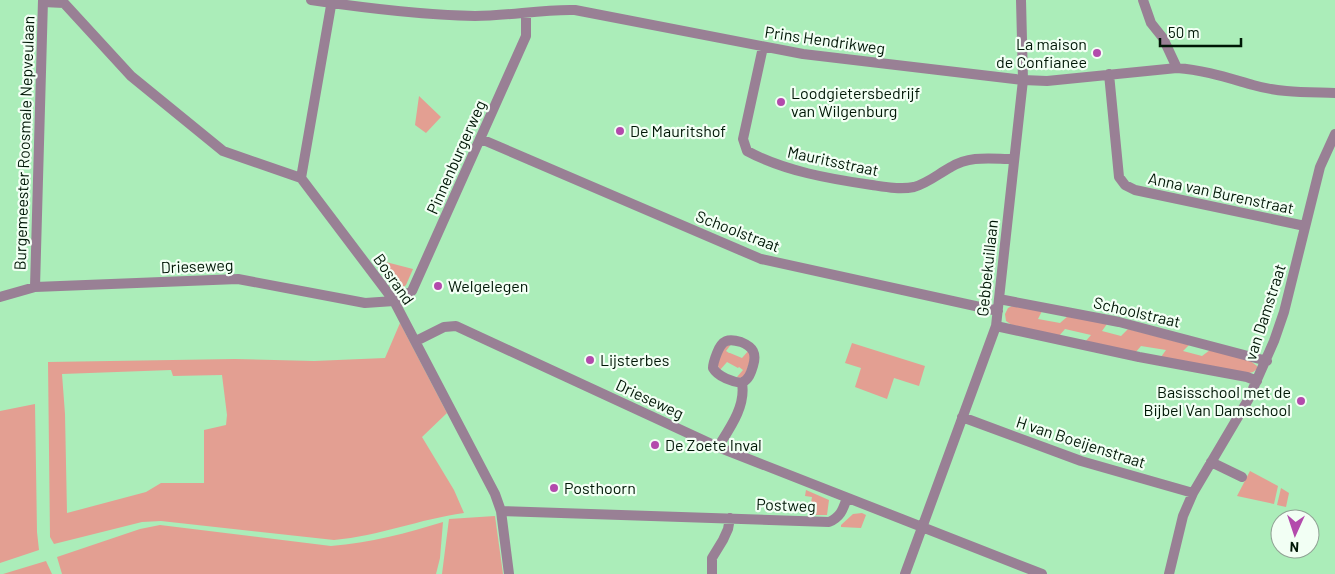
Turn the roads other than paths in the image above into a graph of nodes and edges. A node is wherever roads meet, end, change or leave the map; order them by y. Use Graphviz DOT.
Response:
graph roads {
  1 [pos="311,0"];
  2 [pos="1021,0"];
  3 [pos="1143,0"];
  4 [pos="43,1"];
  5 [pos="332,2"];
  6 [pos="556,5"];
  7 [pos="526,13"];
  8 [pos="763,48"];
  9 [pos="1178,68"];
  10 [pos="1109,74"];
  11 [pos="1023,80"];
  12 [pos="1335,93"];
  13 [pos="1335,134"];
  14 [pos="481,139"];
  15 [pos="1014,159"];
  16 [pos="301,178"];
  17 [pos="1305,226"];
  18 [pos="35,287"];
  19 [pos="0,297"];
  20 [pos="1000,299"];
  21 [pos="394,301"];
  22 [pos="998,311"];
  23 [pos="996,326"];
  24 [pos="416,341"];
  25 [pos="1267,361"];
  26 [pos="1257,381"];
  27 [pos="742,382"];
  28 [pos="962,417"];
  29 [pos="718,447"];
  30 [pos="1211,462"];
  31 [pos="1242,477"];
  32 [pos="1193,493"];
  33 [pos="847,498"];
  34 [pos="501,511"];
  35 [pos="730,518"];
  36 [pos="922,527"];
  37 [pos="509,574"];
  38 [pos="712,574"];
  39 [pos="905,574"];
  40 [pos="1042,574"];
  41 [pos="1169,574"];
  1 -- 5 [label="street, Prins Hendrikweg"];
  2 -- 11 [label="street, Gebbekuillaan"];
  3 -- 9 [label="street"];
  4 -- 16 [label="street"];
  4 -- 18 [label="street, Burgemeester Roosmale Nepveulaan"];
  5 -- 7 [label="street, Prins Hendrikweg"];
  5 -- 16 [label="street"];
  6 -- 7 [label="street, Prins Hendrikweg"];
  6 -- 8 [label="street, Prins Hendrikweg"];
  7 -- 14 [label="street, Pinnenburgerweg"];
  8 -- 11 [label="street, Prins Hendrikweg"];
  8 -- 15 [label="street, Mauritsstraat"];
  9 -- 10 [label="street, Prins Hendrikweg"];
  9 -- 12 [label="street, Prins Hendrikweg"];
  10 -- 11 [label="street, Prins Hendrikweg"];
  10 -- 17 [label="street, Anna van Burenstraat"];
  11 -- 15 [label="street, Gebbekuillaan"];
  13 -- 17 [label="street, van Damstraat"];
  14 -- 21 [label="street, Pinnenburgerweg"];
  14 -- 22 [label="street, Schoolstraat"];
  15 -- 20 [label="street, Gebbekuillaan"];
  16 -- 21 [label="street, Bosrand"];
  17 -- 25 [label="street, van Damstraat"];
  18 -- 19 [label="street, Drieseweg"];
  18 -- 21 [label="street, Drieseweg"];
  20 -- 22 [label="street, Gebbekuillaan"];
  20 -- 25 [label="street, Schoolstraat"];
  21 -- 24 [label="street, Bosrand"];
  22 -- 23 [label="street, Gebbekuillaan"];
  23 -- 26 [label="street"];
  23 -- 28 [label="street, Gebbekuillaan"];
  24 -- 29 [label="street, Drieseweg"];
  24 -- 34 [label="street, Bosrand"];
  25 -- 26 [label="street, van Damstraat"];
  26 -- 30 [label="street, van Damstraat"];
  27 -- 27 [label="street"];
  27 -- 29 [label="street"];
  28 -- 32 [label="street, H van Boeijenstraat"];
  28 -- 36 [label="street, Gebbekuillaan"];
  29 -- 33 [label="street, Drieseweg"];
  30 -- 31 [label="street"];
  30 -- 32 [label="street, van Damstraat"];
  32 -- 41 [label="street, van Damstraat"];
  33 -- 35 [label="street, Postweg"];
  33 -- 36 [label="street"];
  34 -- 35 [label="street, Postweg"];
  34 -- 37 [label="street, Bosrand"];
  35 -- 38 [label="street"];
  36 -- 39 [label="street, Gebbekuillaan"];
  36 -- 40 [label="street"];
}
